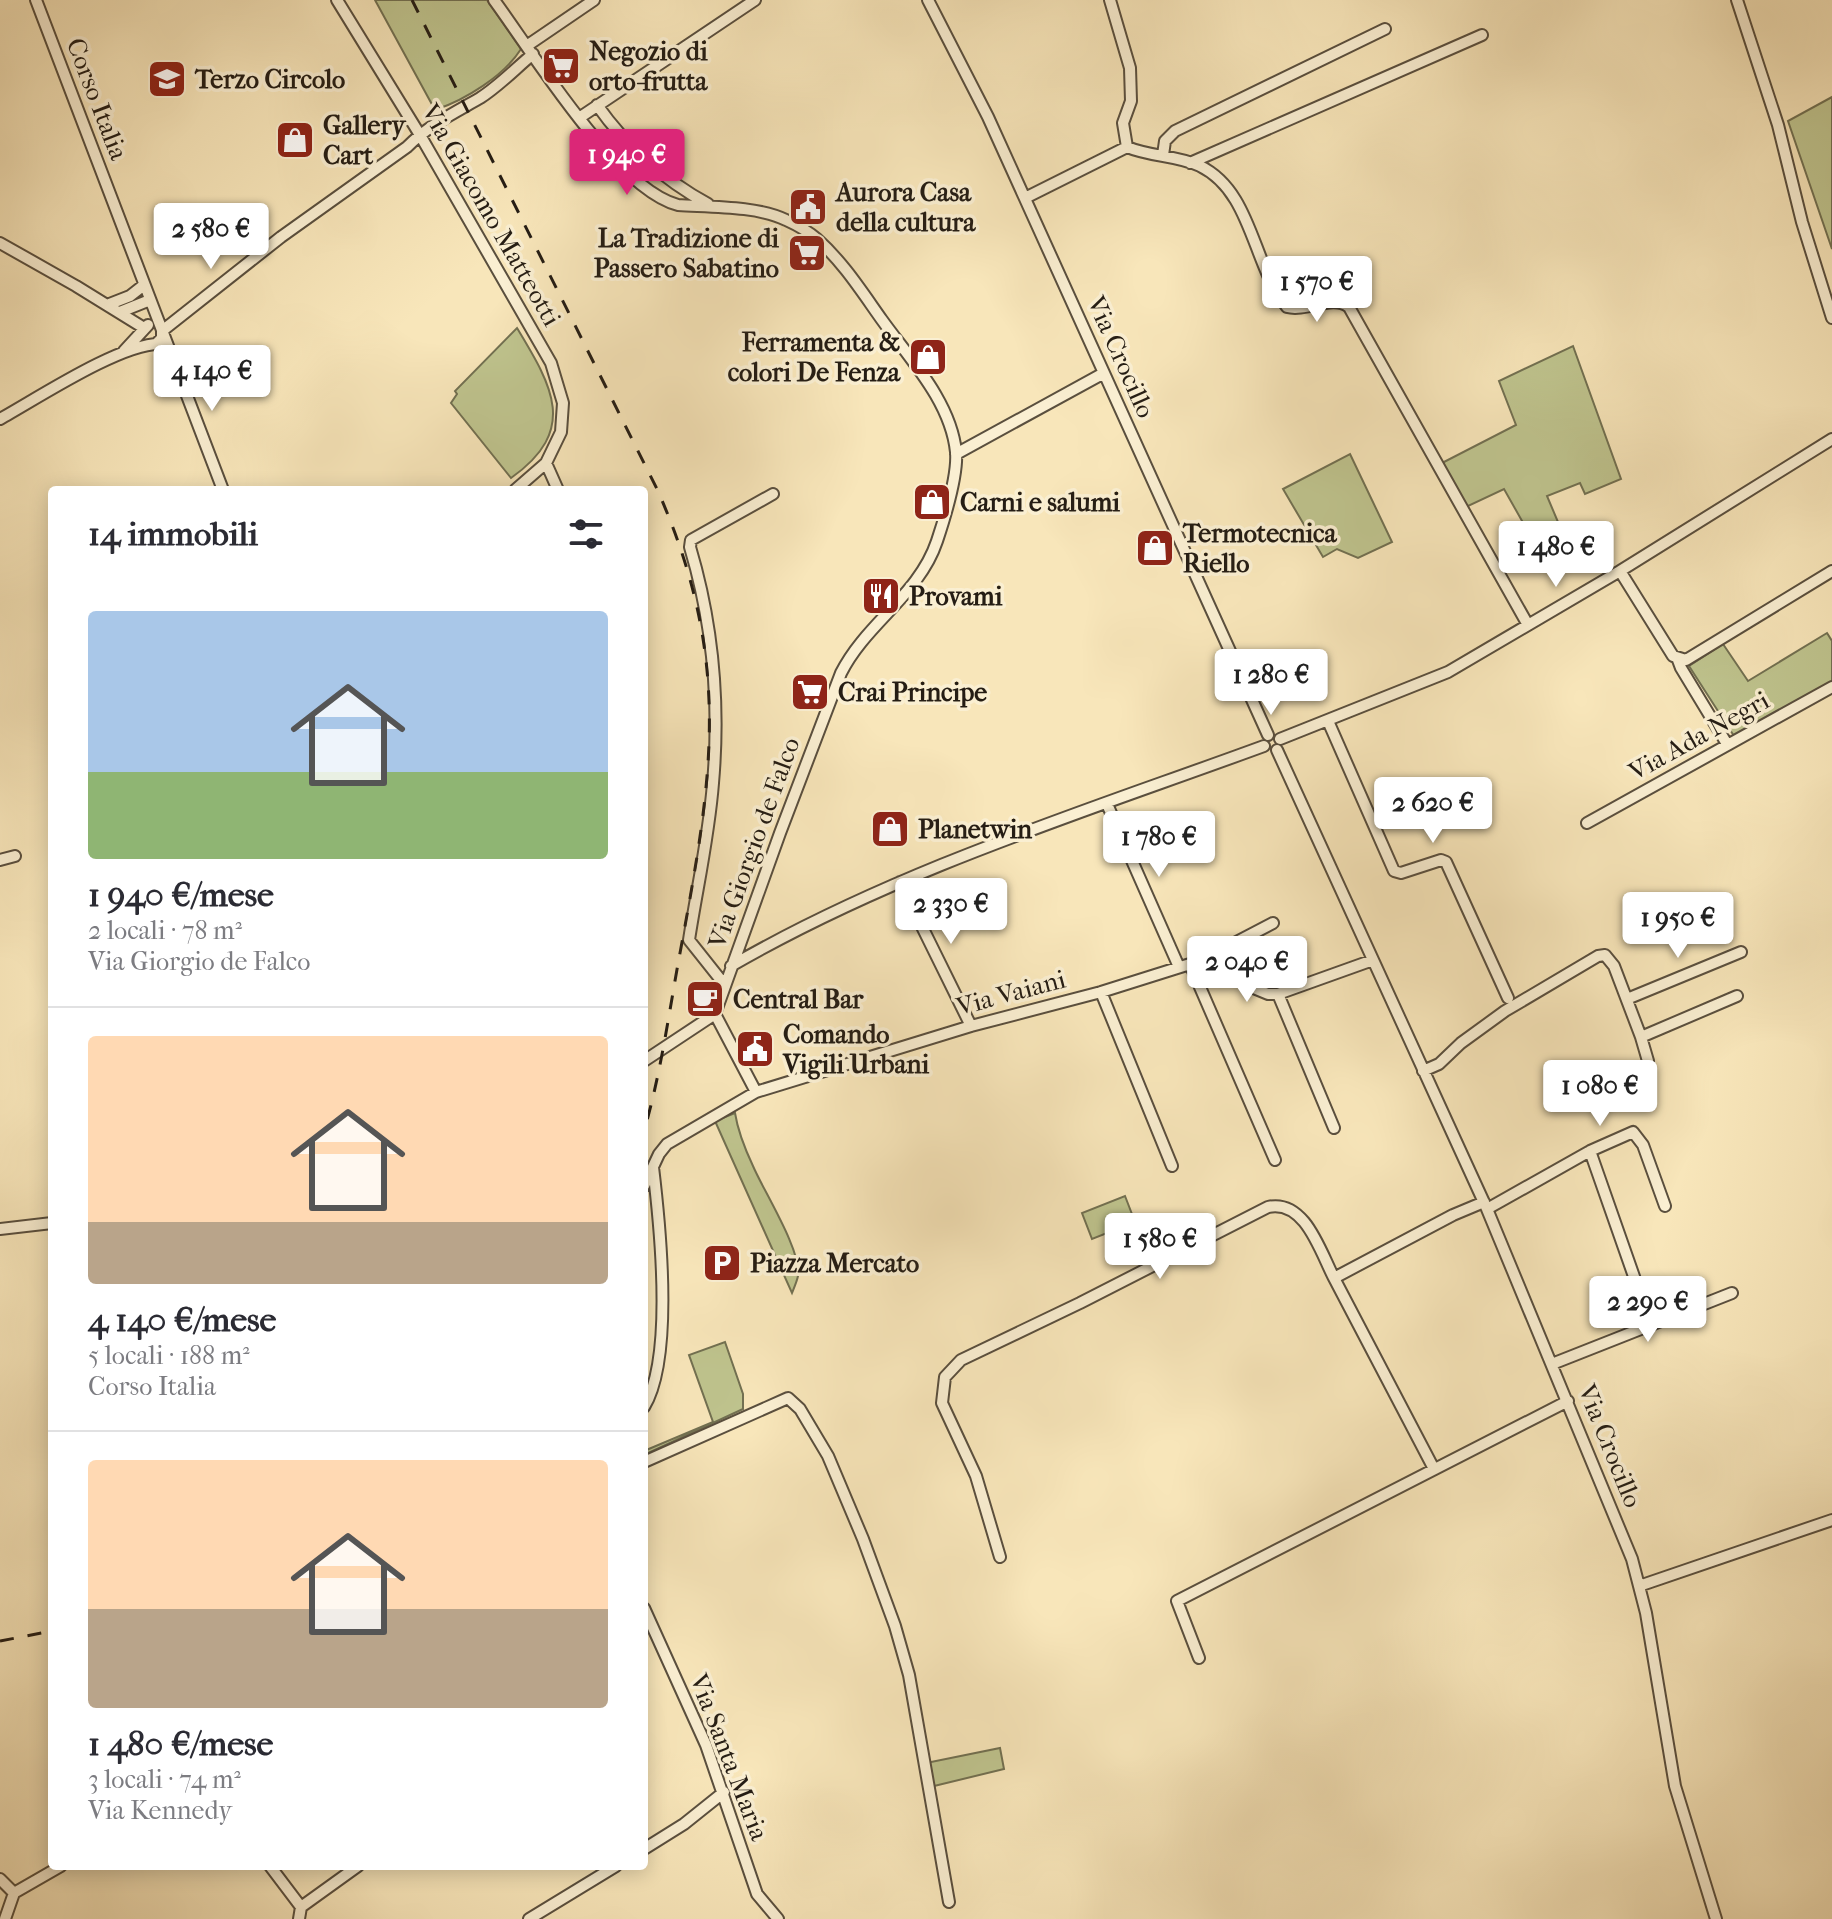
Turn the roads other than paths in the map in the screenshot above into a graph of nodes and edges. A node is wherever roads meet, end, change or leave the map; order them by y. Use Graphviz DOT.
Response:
graph roads {
  1 [pos="337,0"];
  2 [pos="494,0"];
  3 [pos="594,0"];
  4 [pos="755,0"];
  5 [pos="928,0"];
  6 [pos="1110,0"];
  7 [pos="1737,0"];
  8 [pos="40,1"];
  9 [pos="1385,29"];
  10 [pos="1482,35"];
  11 [pos="530,50"];
  12 [pos="597,105"];
  13 [pos="579,118"];
  14 [pos="420,135"];
  15 [pos="1127,147"];
  16 [pos="1163,155"];
  17 [pos="1190,163"];
  18 [pos="684,190"];
  19 [pos="1025,198"];
  20 [pos="678,205"];
  21 [pos="713,207"];
  22 [pos="0,243"];
  23 [pos="144,285"];
  24 [pos="150,300"];
  25 [pos="107,305"];
  26 [pos="120,312"];
  27 [pos="1832,318"];
  28 [pos="143,330"];
  29 [pos="162,331"];
  30 [pos="152,344"];
  31 [pos="169,349"];
  32 [pos="124,351"];
  33 [pos="1104,373"];
  34 [pos="0,419"];
  35 [pos="1832,439"];
  36 [pos="956,454"];
  37 [pos="546,463"];
  38 [pos="221,486"];
  39 [pos="520,486"];
  40 [pos="556,486"];
  41 [pos="773,494"];
  42 [pos="1620,571"];
  43 [pos="1832,571"];
  44 [pos="1528,625"];
  45 [pos="1680,660"];
  46 [pos="1832,687"];
  47 [pos="1328,721"];
  48 [pos="1268,735"];
  49 [pos="1278,744"];
  50 [pos="1727,744"];
  51 [pos="1264,746"];
  52 [pos="1107,804"];
  53 [pos="1587,823"];
  54 [pos="15,856"];
  55 [pos="0,860"];
  56 [pos="900,882"];
  57 [pos="1273,923"];
  58 [pos="1229,946"];
  59 [pos="1741,952"];
  60 [pos="1373,960"];
  61 [pos="731,966"];
  62 [pos="1184,966"];
  63 [pos="724,984"];
  64 [pos="1101,992"];
  65 [pos="1278,994"];
  66 [pos="1737,996"];
  67 [pos="1508,998"];
  68 [pos="1627,999"];
  69 [pos="715,1014"];
  70 [pos="971,1026"];
  71 [pos="1641,1037"];
  72 [pos="648,1058"];
  73 [pos="1648,1061"];
  74 [pos="1423,1071"];
  75 [pos="756,1092"];
  76 [pos="1334,1128"];
  77 [pos="1590,1151"];
  78 [pos="1275,1160"];
  79 [pos="653,1165"];
  80 [pos="1172,1166"];
  81 [pos="648,1177"];
  82 [pos="1486,1206"];
  83 [pos="1665,1206"];
  84 [pos="48,1223"];
  85 [pos="0,1229"];
  86 [pos="1334,1278"];
  87 [pos="1638,1288"];
  88 [pos="1732,1293"];
  89 [pos="1552,1364"];
  90 [pos="648,1396"];
  91 [pos="1568,1401"];
  92 [pos="648,1460"];
  93 [pos="1434,1469"];
  94 [pos="1832,1520"];
  95 [pos="1000,1557"];
  96 [pos="1639,1586"];
  97 [pos="648,1620"];
  98 [pos="1199,1658"];
  99 [pos="724,1792"];
  100 [pos="648,1846"];
  101 [pos="54,1870"];
  102 [pos="273,1870"];
  103 [pos="352,1870"];
  104 [pos="609,1870"];
  105 [pos="0,1879"];
  106 [pos="14,1893"];
  107 [pos="949,1902"];
  108 [pos="301,1907"];
  109 [pos="5,1919"];
  110 [pos="299,1919"];
  111 [pos="529,1919"];
  112 [pos="778,1919"];
  113 [pos="1716,1919"];
  1 -- 14 [label="street, Via Giacomo Matteotti"];
  2 -- 11 [label="street, Via Giorgio de Falco"];
  3 -- 11 [label="street"];
  4 -- 12 [label="street"];
  5 -- 19 [label="street, Via Crocillo"];
  6 -- 15 [label="street"];
  7 -- 27 [label="street"];
  8 -- 23 [label="street, Corso Italia"];
  9 -- 16 [label="street"];
  10 -- 17 [label="street"];
  11 -- 13 [label="street, Via Giorgio de Falco"];
  11 -- 14 [label="street"];
  12 -- 13 [label="street"];
  12 -- 18 [label="street, Via Giorgio de Falco"];
  13 -- 20 [label="street, Via Giorgio de Falco"];
  14 -- 29 [label="street"];
  14 -- 37 [label="street, Via Giacomo Matteotti"];
  15 -- 16 [label="street"];
  15 -- 19 [label="street"];
  16 -- 17 [label="street"];
  17 -- 44 [label="street"];
  18 -- 20 [label="street"];
  18 -- 21 [label="street, Via Giorgio de Falco"];
  19 -- 33 [label="street, Via Crocillo"];
  20 -- 21 [label="street, Via Giorgio de Falco"];
  21 -- 36 [label="street, Via Giorgio de Falco"];
  22 -- 25 [label="street"];
  23 -- 24 [label="street, Corso Italia"];
  23 -- 25 [label="street"];
  24 -- 26 [label="street"];
  24 -- 29 [label="street, Corso Italia"];
  25 -- 26 [label="street"];
  26 -- 28 [label="street"];
  28 -- 29 [label="street"];
  28 -- 30 [label="street"];
  28 -- 32 [label="street"];
  29 -- 30 [label="street"];
  29 -- 31 [label="street, Corso Italia"];
  30 -- 31 [label="street"];
  30 -- 32 [label="street"];
  31 -- 38 [label="street, Corso Italia"];
  32 -- 34 [label="street"];
  33 -- 36 [label="street"];
  33 -- 48 [label="street, Via Crocillo"];
  35 -- 42 [label="street"];
  36 -- 61 [label="street, Via Giorgio de Falco"];
  37 -- 39 [label="street"];
  37 -- 40 [label="street"];
  41 -- 63 [label="street, Via Giorgio de Falco"];
  42 -- 44 [label="street"];
  42 -- 45 [label="street"];
  43 -- 45 [label="street"];
  44 -- 47 [label="street"];
  45 -- 50 [label="street"];
  46 -- 50 [label="street, Via Ada Negri"];
  47 -- 49 [label="street"];
  47 -- 67 [label="street"];
  48 -- 49 [label="street"];
  48 -- 51 [label="street"];
  49 -- 51 [label="street"];
  49 -- 60 [label="street, Via Crocillo"];
  50 -- 53 [label="street, Via Ada Negri"];
  51 -- 52 [label="street"];
  52 -- 56 [label="street"];
  52 -- 62 [label="street"];
  54 -- 55 [label="street"];
  56 -- 61 [label="street"];
  56 -- 70 [label="street"];
  57 -- 58 [label="street, Via Vaiani"];
  58 -- 62 [label="street, Via Vaiani"];
  58 -- 65 [label="street"];
  59 -- 68 [label="street"];
  60 -- 65 [label="street"];
  60 -- 74 [label="street, Via Crocillo"];
  61 -- 63 [label="street, Via Giorgio de Falco"];
  62 -- 64 [label="street, Via Vaiani"];
  62 -- 78 [label="street"];
  63 -- 69 [label="street, Via Giorgio de Falco"];
  64 -- 70 [label="street, Via Vaiani"];
  64 -- 80 [label="street, Via Vaiani"];
  65 -- 76 [label="street"];
  66 -- 71 [label="street"];
  68 -- 71 [label="street"];
  68 -- 74 [label="street"];
  69 -- 72 [label="street"];
  69 -- 75 [label="street"];
  70 -- 75 [label="street, Via Vaiani"];
  71 -- 73 [label="street"];
  74 -- 82 [label="street, Via Crocillo"];
  75 -- 79 [label="street, Via Vaiani"];
  77 -- 82 [label="street"];
  77 -- 83 [label="street"];
  77 -- 87 [label="street"];
  79 -- 81 [label="street, Via Vaiani"];
  79 -- 90 [label="street"];
  82 -- 86 [label="street"];
  82 -- 89 [label="street, Via Crocillo"];
  84 -- 85 [label="street"];
  86 -- 93 [label="street"];
  86 -- 95 [label="street"];
  88 -- 89 [label="street"];
  89 -- 91 [label="street, Via Crocillo"];
  91 -- 93 [label="street"];
  91 -- 96 [label="street, Via Crocillo"];
  92 -- 107 [label="street"];
  93 -- 98 [label="street"];
  94 -- 96 [label="street"];
  96 -- 113 [label="street, Via Crocillo"];
  97 -- 99 [label="street, Via Santa Maria"];
  99 -- 100 [label="street"];
  99 -- 112 [label="street, Via Santa Maria"];
  101 -- 106 [label="street"];
  102 -- 108 [label="street"];
  103 -- 108 [label="street"];
  104 -- 111 [label="street"];
  105 -- 106 [label="street"];
  106 -- 109 [label="street"];
  108 -- 110 [label="street"];
}
